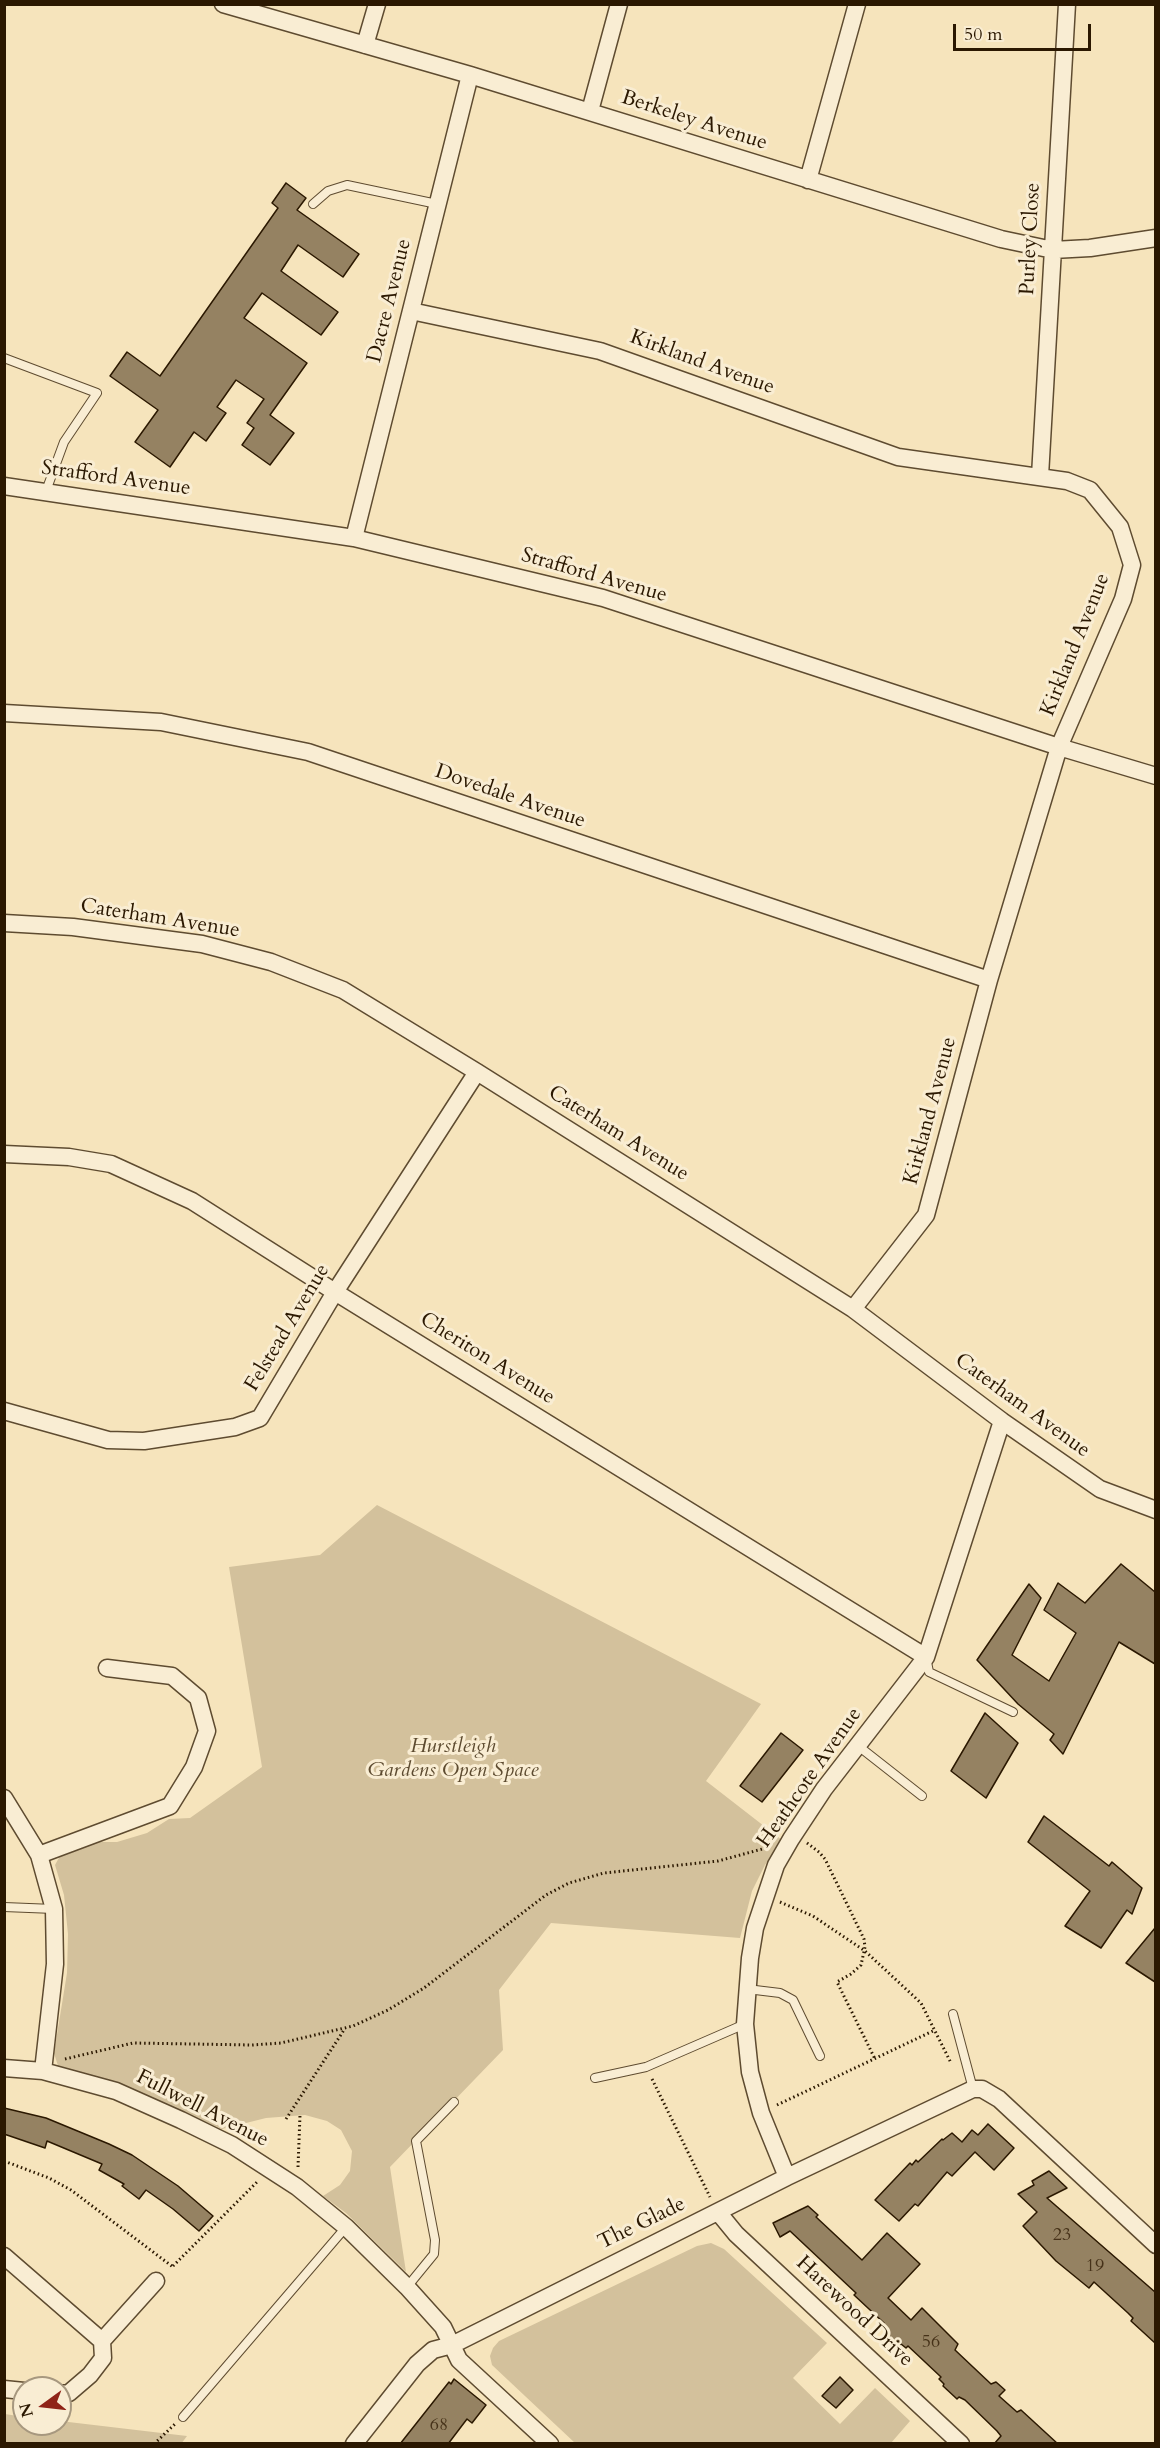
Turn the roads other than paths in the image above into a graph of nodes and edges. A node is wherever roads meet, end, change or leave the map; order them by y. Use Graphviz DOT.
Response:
graph roads {
  1 [pos="223,4"];
  2 [pos="377,4"];
  3 [pos="620,4"];
  4 [pos="857,4"];
  5 [pos="1067,4"];
  6 [pos="365,45"];
  7 [pos="470,75"];
  8 [pos="590,111"];
  9 [pos="808,180"];
  10 [pos="313,204"];
  11 [pos="437,204"];
  12 [pos="1155,238"];
  13 [pos="1053,250"];
  14 [pos="411,311"];
  15 [pos="4,358"];
  16 [pos="1040,476"];
  17 [pos="4,486"];
  18 [pos="46,491"];
  19 [pos="354,538"];
  20 [pos="4,712"];
  21 [pos="1059,747"];
  22 [pos="1155,776"];
  23 [pos="4,923"];
  24 [pos="989,980"];
  25 [pos="477,1071"];
  26 [pos="4,1154"];
  27 [pos="335,1292"];
  28 [pos="853,1309"];
  29 [pos="4,1411"];
  30 [pos="1002,1421"];
  31 [pos="1155,1510"];
  32 [pos="926,1657"];
  33 [pos="107,1668"];
  34 [pos="1013,1712"];
  35 [pos="858,1745"];
  36 [pos="922,1796"];
  37 [pos="4,1798"];
  38 [pos="39,1855"];
  39 [pos="4,1907"];
  40 [pos="54,1909"];
  41 [pos="747,1989"];
  42 [pos="952,2014"];
  43 [pos="745,2024"];
  44 [pos="819,2056"];
  45 [pos="4,2068"];
  46 [pos="43,2071"];
  47 [pos="595,2078"];
  48 [pos="973,2090"];
  49 [pos="454,2102"];
  50 [pos="787,2177"];
  51 [pos="717,2212"];
  52 [pos="346,2227"];
  53 [pos="1155,2245"];
  54 [pos="4,2256"];
  55 [pos="156,2282"];
  56 [pos="407,2287"];
  57 [pos="102,2341"];
  58 [pos="452,2345"];
  59 [pos="72,2390"];
  60 [pos="183,2417"];
  61 [pos="951,2440"];
  62 [pos="354,2444"];
  63 [pos="550,2444"];
  1 -- 6 [label="street, Berkeley Avenue"];
  2 -- 6 [label="street"];
  3 -- 8 [label="street"];
  4 -- 9 [label="street"];
  5 -- 13 [label="street, Purley Close"];
  6 -- 7 [label="street, Berkeley Avenue"];
  7 -- 8 [label="street, Berkeley Avenue"];
  7 -- 11 [label="street, Dacre Avenue"];
  8 -- 9 [label="street, Berkeley Avenue"];
  9 -- 13 [label="street, Berkeley Avenue"];
  10 -- 11 [label="lane"];
  11 -- 14 [label="street, Dacre Avenue"];
  12 -- 13 [label="street, Berkeley Avenue"];
  13 -- 16 [label="street, Purley Close"];
  14 -- 16 [label="street, Kirkland Avenue"];
  14 -- 19 [label="street, Dacre Avenue"];
  15 -- 18 [label="lane"];
  16 -- 21 [label="street, Kirkland Avenue"];
  17 -- 18 [label="street, Strafford Avenue"];
  18 -- 19 [label="street, Strafford Avenue"];
  19 -- 21 [label="street, Strafford Avenue"];
  20 -- 24 [label="street, Dovedale Avenue"];
  21 -- 22 [label="street, Strafford Avenue"];
  21 -- 24 [label="street, Kirkland Avenue"];
  23 -- 25 [label="street, Caterham Avenue"];
  24 -- 28 [label="street, Kirkland Avenue"];
  25 -- 27 [label="street, Felstead Avenue"];
  25 -- 28 [label="street, Caterham Avenue"];
  26 -- 27 [label="street, Cheriton Avenue"];
  27 -- 29 [label="street, Felstead Avenue"];
  27 -- 32 [label="street, Cheriton Avenue"];
  28 -- 30 [label="street, Caterham Avenue"];
  30 -- 31 [label="street, Caterham Avenue"];
  30 -- 32 [label="street, Heathcote Avenue"];
  32 -- 34 [label="lane"];
  32 -- 35 [label="street, Heathcote Avenue"];
  33 -- 38 [label="street"];
  35 -- 36 [label="lane"];
  35 -- 41 [label="street, Heathcote Avenue"];
  37 -- 38 [label="street"];
  38 -- 40 [label="street"];
  39 -- 40 [label="lane"];
  40 -- 46 [label="street"];
  41 -- 43 [label="street, Heathcote Avenue"];
  41 -- 44 [label="lane"];
  42 -- 48 [label="lane"];
  43 -- 47 [label="lane"];
  43 -- 50 [label="street, Heathcote Avenue"];
  45 -- 46 [label="street, Fullwell Avenue"];
  46 -- 52 [label="street, Fullwell Avenue"];
  48 -- 50 [label="street, The Glade"];
  48 -- 53 [label="street"];
  49 -- 56 [label="lane"];
  50 -- 51 [label="street, The Glade"];
  51 -- 58 [label="street, The Glade"];
  51 -- 61 [label="street, Harewood Drive"];
  52 -- 56 [label="street, Fullwell Avenue"];
  52 -- 60 [label="lane"];
  54 -- 57 [label="street"];
  55 -- 57 [label="street"];
  56 -- 58 [label="street, Fullwell Avenue"];
  57 -- 59 [label="street"];
  58 -- 62 [label="street, The Glade"];
  58 -- 63 [label="street, Fullwell Avenue"];
}
